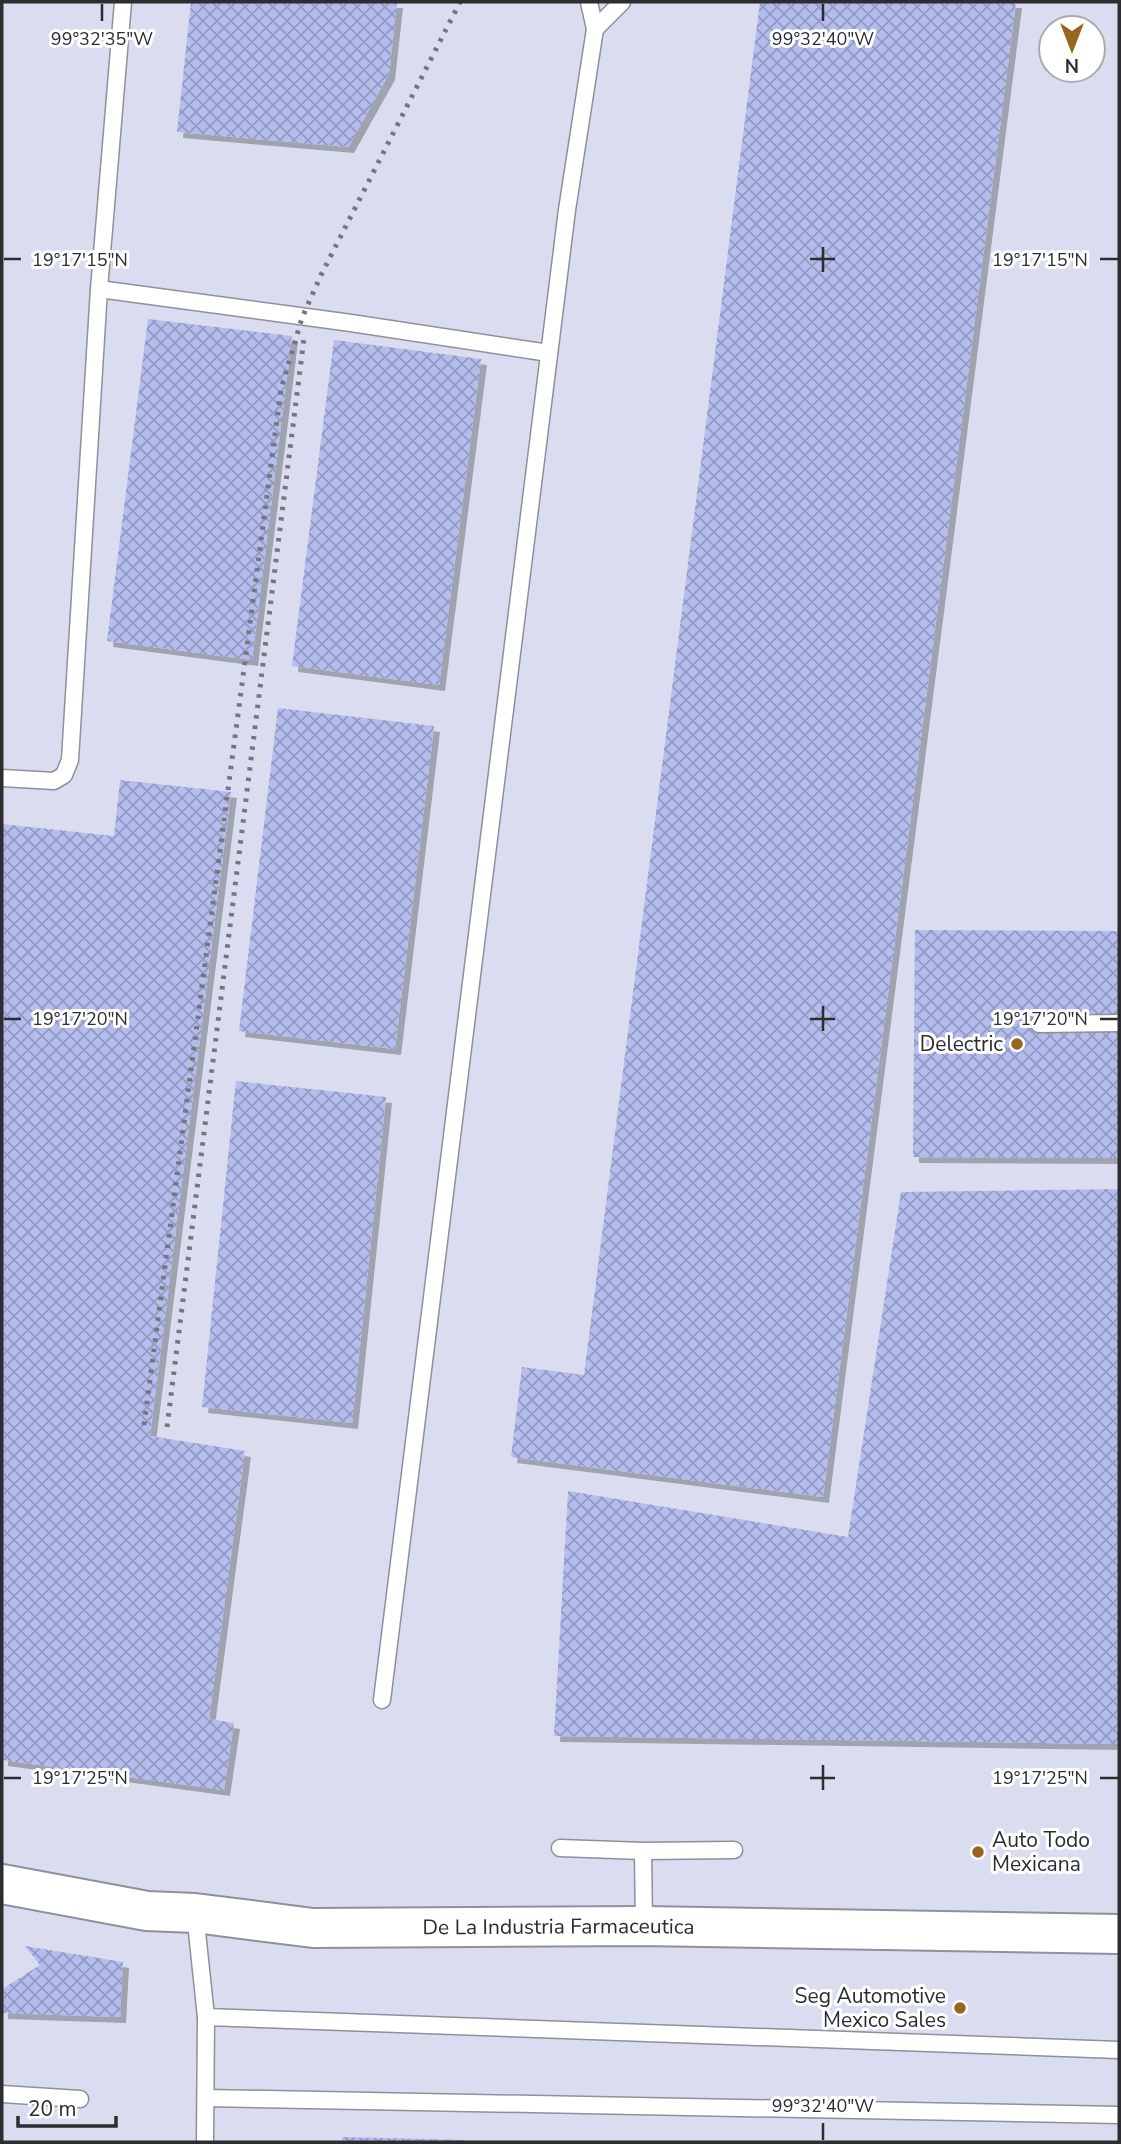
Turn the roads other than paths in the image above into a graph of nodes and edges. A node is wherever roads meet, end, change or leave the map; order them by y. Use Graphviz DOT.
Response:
graph roads {
  1 [pos="123,2"];
  2 [pos="589,2"];
  3 [pos="622,2"];
  4 [pos="595,29"];
  5 [pos="99,289"];
  6 [pos="549,353"];
  7 [pos="2,778"];
  8 [pos="1119,1023"];
  9 [pos="1039,1024"];
  10 [pos="382,1700"];
  11 [pos="560,1848"];
  12 [pos="734,1850"];
  13 [pos="643,1851"];
  14 [pos="2,1884"];
  15 [pos="195,1913"];
  16 [pos="644,1926"];
  17 [pos="1119,1934"];
  18 [pos="206,2017"];
  19 [pos="1119,2050"];
  20 [pos="2,2094"];
  21 [pos="207,2098"];
  22 [pos="80,2099"];
  23 [pos="1119,2115"];
  24 [pos="205,2142"];
  1 -- 5 [label="lane"];
  2 -- 4 [label="lane"];
  3 -- 4 [label="lane"];
  4 -- 6 [label="lane"];
  5 -- 6 [label="lane"];
  5 -- 7 [label="lane"];
  6 -- 10 [label="lane"];
  8 -- 9 [label="lane"];
  11 -- 13 [label="lane"];
  12 -- 13 [label="lane"];
  13 -- 16 [label="lane"];
  14 -- 15 [label="main road, De La Industria Farmaceutica"];
  15 -- 16 [label="main road, De La Industria Farmaceutica"];
  15 -- 18 [label="lane"];
  16 -- 17 [label="main road, De La Industria Farmaceutica"];
  18 -- 19 [label="lane"];
  18 -- 21 [label="lane"];
  20 -- 22 [label="lane"];
  21 -- 23 [label="lane"];
  21 -- 24 [label="lane"];
}
